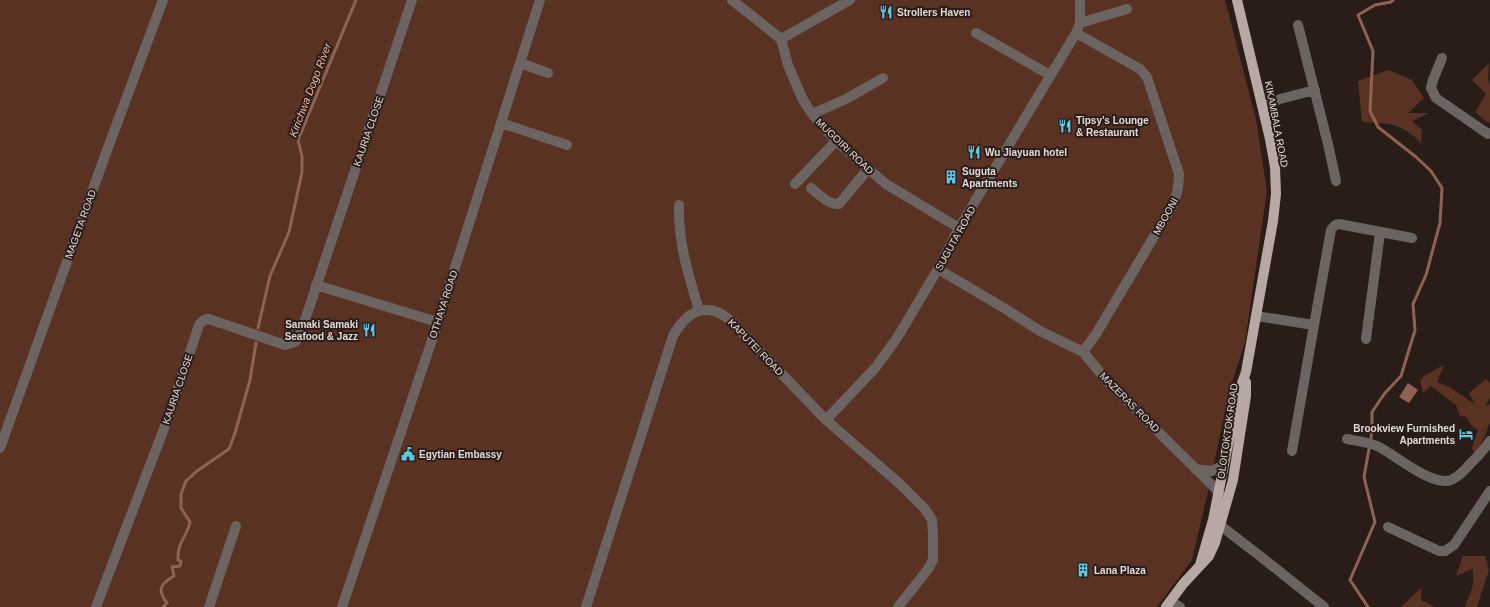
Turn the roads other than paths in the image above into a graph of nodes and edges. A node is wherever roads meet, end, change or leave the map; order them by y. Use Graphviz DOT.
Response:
graph roads {
  1 [pos="163,0"];
  2 [pos="412,0"];
  3 [pos="540,0"];
  4 [pos="732,0"];
  5 [pos="850,0"];
  6 [pos="1080,0"];
  7 [pos="1237,0"];
  8 [pos="1127,9"];
  9 [pos="1298,25"];
  10 [pos="1078,28"];
  11 [pos="976,33"];
  12 [pos="781,39"];
  13 [pos="1442,58"];
  14 [pos="520,63"];
  15 [pos="548,73"];
  16 [pos="1050,75"];
  17 [pos="883,78"];
  18 [pos="1315,90"];
  19 [pos="1263,106"];
  20 [pos="812,114"];
  21 [pos="501,123"];
  22 [pos="1490,133"];
  23 [pos="836,141"];
  24 [pos="567,144"];
  25 [pos="868,169"];
  26 [pos="1336,181"];
  27 [pos="795,184"];
  28 [pos="810,188"];
  29 [pos="678,205"];
  30 [pos="959,228"];
  31 [pos="1380,233"];
  32 [pos="1412,238"];
  33 [pos="938,269"];
  34 [pos="316,285"];
  35 [pos="699,310"];
  36 [pos="1256,316"];
  37 [pos="437,322"];
  38 [pos="1314,325"];
  39 [pos="1366,339"];
  40 [pos="1083,352"];
  41 [pos="1246,372"];
  42 [pos="826,420"];
  43 [pos="1347,439"];
  44 [pos="1489,445"];
  45 [pos="0,448"];
  46 [pos="1292,450"];
  47 [pos="1236,456"];
  48 [pos="1224,465"];
  49 [pos="1195,469"];
  50 [pos="1221,480"];
  51 [pos="1212,485"];
  52 [pos="1490,491"];
  53 [pos="1219,494"];
  54 [pos="1227,503"];
  55 [pos="236,526"];
  56 [pos="1220,526"];
  57 [pos="1388,527"];
  58 [pos="1200,565"];
  59 [pos="1168,604"];
  60 [pos="96,607"];
  61 [pos="209,607"];
  62 [pos="342,607"];
  63 [pos="586,607"];
  64 [pos="898,607"];
  65 [pos="1180,607"];
  66 [pos="1324,607"];
  1 -- 45 [label="street, MAGETA ROAD"];
  2 -- 34 [label="street, KAURIA CLOSE"];
  3 -- 14 [label="street, OTHAYA ROAD"];
  4 -- 12 [label="street"];
  5 -- 12 [label="street"];
  6 -- 10 [label="street"];
  7 -- 19 [label="main road, KIKAMBALA ROAD"];
  8 -- 10 [label="street"];
  9 -- 18 [label="street"];
  10 -- 16 [label="street, SUGUTA ROAD"];
  10 -- 40 [label="street, MBOONI"];
  11 -- 16 [label="street"];
  12 -- 20 [label="street, MUGOIRI ROAD"];
  13 -- 22 [label="street"];
  14 -- 15 [label="street"];
  14 -- 21 [label="street, OTHAYA ROAD"];
  16 -- 30 [label="street, SUGUTA ROAD"];
  17 -- 20 [label="street"];
  18 -- 19 [label="street"];
  18 -- 26 [label="street"];
  19 -- 36 [label="main road, KIKAMBALA ROAD"];
  20 -- 23 [label="street, MUGOIRI ROAD"];
  21 -- 24 [label="street"];
  21 -- 37 [label="street, OTHAYA ROAD"];
  23 -- 25 [label="street, MUGOIRI ROAD"];
  23 -- 27 [label="street"];
  25 -- 28 [label="street"];
  25 -- 30 [label="street, MUGOIRI ROAD"];
  29 -- 35 [label="street"];
  30 -- 33 [label="street, SUGUTA ROAD"];
  31 -- 32 [label="street"];
  31 -- 38 [label="street"];
  31 -- 39 [label="street"];
  33 -- 40 [label="street, MAZERAS ROAD"];
  33 -- 42 [label="street, SUGUTA ROAD"];
  34 -- 37 [label="street"];
  34 -- 60 [label="street, KAURIA CLOSE"];
  35 -- 42 [label="street, KAPUTEI ROAD"];
  35 -- 63 [label="street"];
  36 -- 38 [label="street"];
  36 -- 41 [label="main road, KIKAMBALA ROAD"];
  37 -- 62 [label="street, OTHAYA ROAD"];
  38 -- 46 [label="street"];
  40 -- 49 [label="street, MAZERAS ROAD"];
  41 -- 47 [label="main road, OLOITOKTOK ROAD"];
  41 -- 48 [label="main road, OLOITOKTOK ROAD"];
  42 -- 64 [label="street, KAPUTEI ROAD"];
  43 -- 44 [label="street"];
  47 -- 50 [label="street"];
  47 -- 54 [label="main road, OLOITOKTOK ROAD"];
  48 -- 49 [label="street"];
  48 -- 50 [label="main road, OLOITOKTOK ROAD"];
  49 -- 51 [label="street, MAZERAS ROAD"];
  50 -- 51 [label="street"];
  50 -- 53 [label="main road, OLOITOKTOK ROAD"];
  51 -- 53 [label="street, MAZERAS ROAD"];
  52 -- 57 [label="street"];
  53 -- 54 [label="street, MAZERAS ROAD"];
  53 -- 58 [label="main road, OLOITOKTOK ROAD"];
  54 -- 56 [label="main road, OLOITOKTOK ROAD"];
  55 -- 61 [label="street"];
  56 -- 58 [label="main road, OLOITOKTOK ROAD"];
  56 -- 66 [label="street"];
  58 -- 59 [label="main road, OLOITOKTOK ROAD"];
  59 -- 65 [label="street"];
}
